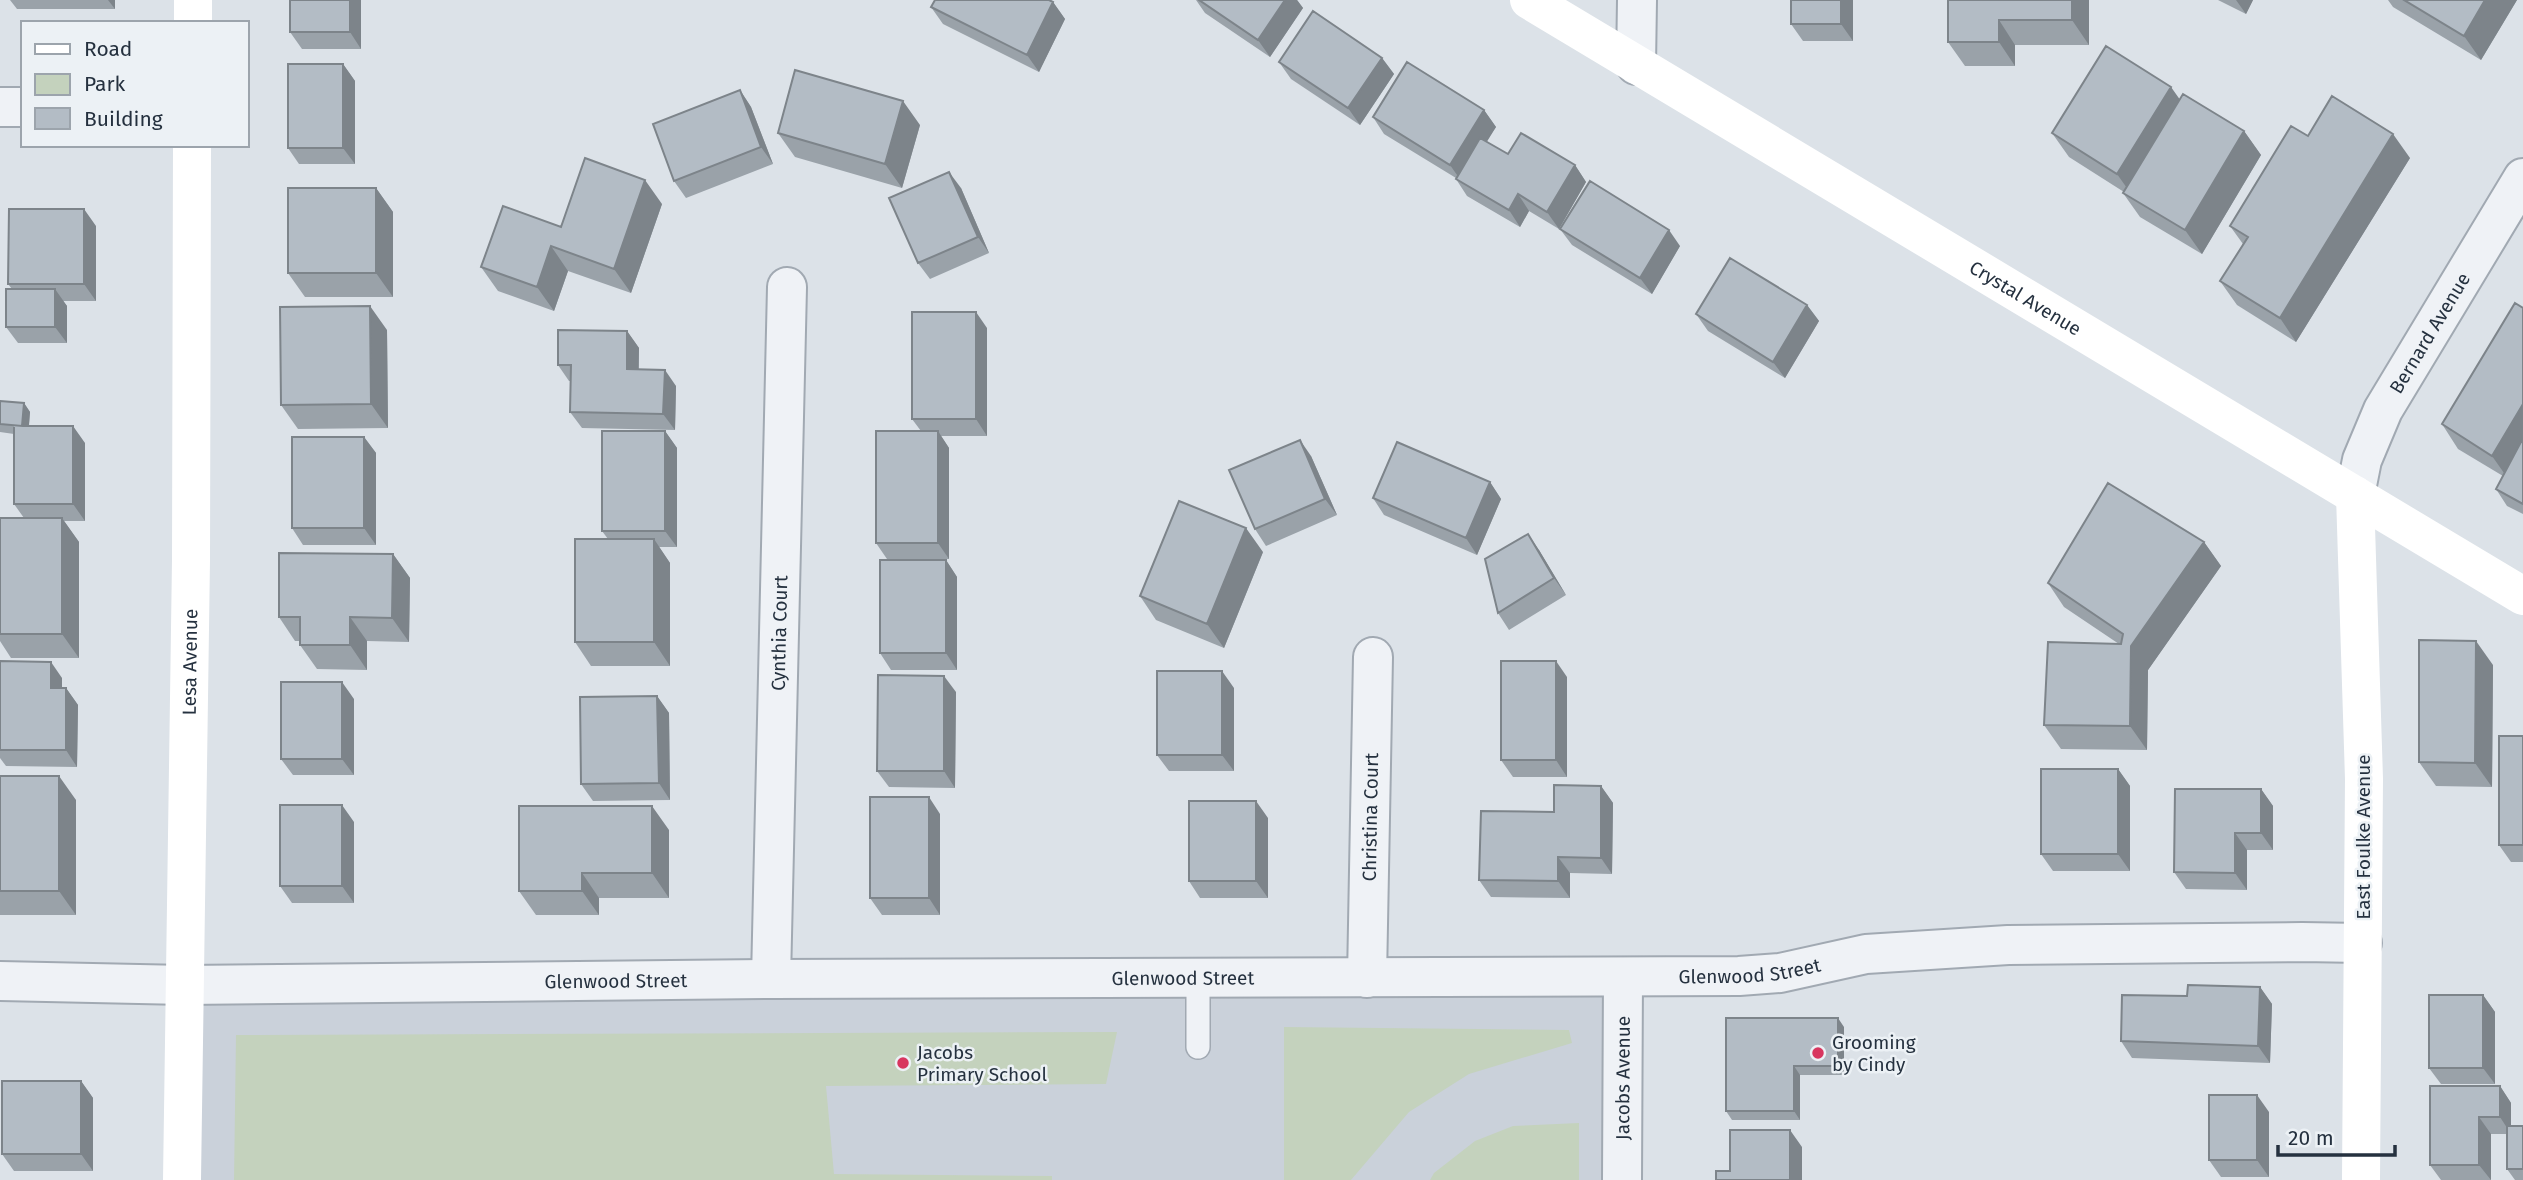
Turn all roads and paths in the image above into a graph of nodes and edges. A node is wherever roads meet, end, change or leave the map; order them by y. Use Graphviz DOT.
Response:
graph roads {
  1 [pos="193,0"];
  2 [pos="1529,0"];
  3 [pos="1637,0"];
  4 [pos="193,21"];
  5 [pos="1636,65"];
  6 [pos="0,107"];
  7 [pos="21,107"];
  8 [pos="192,147"];
  9 [pos="2523,177"];
  10 [pos="787,287"];
  11 [pos="2355,495"];
  12 [pos="2523,596"];
  13 [pos="1373,657"];
  14 [pos="2362,943"];
  15 [pos="1623,977"];
  16 [pos="1198,978"];
  17 [pos="1367,978"];
  18 [pos="771,979"];
  19 [pos="0,981"];
  20 [pos="185,985"];
  21 [pos="1198,1047"];
  22 [pos="183,1180"];
  23 [pos="1622,1180"];
  24 [pos="2361,1180"];
  1 -- 4 [label="street"];
  2 -- 5 [label="street, Crystal Avenue"];
  3 -- 5 [label="street"];
  5 -- 11 [label="street, Crystal Avenue"];
  6 -- 7 [label="street"];
  8 -- 20 [label="street, Lesa Avenue"];
  9 -- 11 [label="street, Bernard Avenue"];
  10 -- 18 [label="street, Cynthia Court"];
  11 -- 12 [label="street, Crystal Avenue"];
  11 -- 14 [label="street, East Foulke Avenue"];
  13 -- 17 [label="street, Christina Court"];
  14 -- 15 [label="street, Glenwood Street"];
  14 -- 24 [label="street, East Foulke Avenue"];
  15 -- 17 [label="street, Glenwood Street"];
  15 -- 23 [label="street, Jacobs Avenue"];
  16 -- 17 [label="street, Glenwood Street"];
  16 -- 18 [label="street, Glenwood Street"];
  16 -- 21 [label="lane"];
  18 -- 20 [label="street, Glenwood Street"];
  19 -- 20 [label="street, Glenwood Street"];
  20 -- 22 [label="street, Lesa Avenue"];
}
